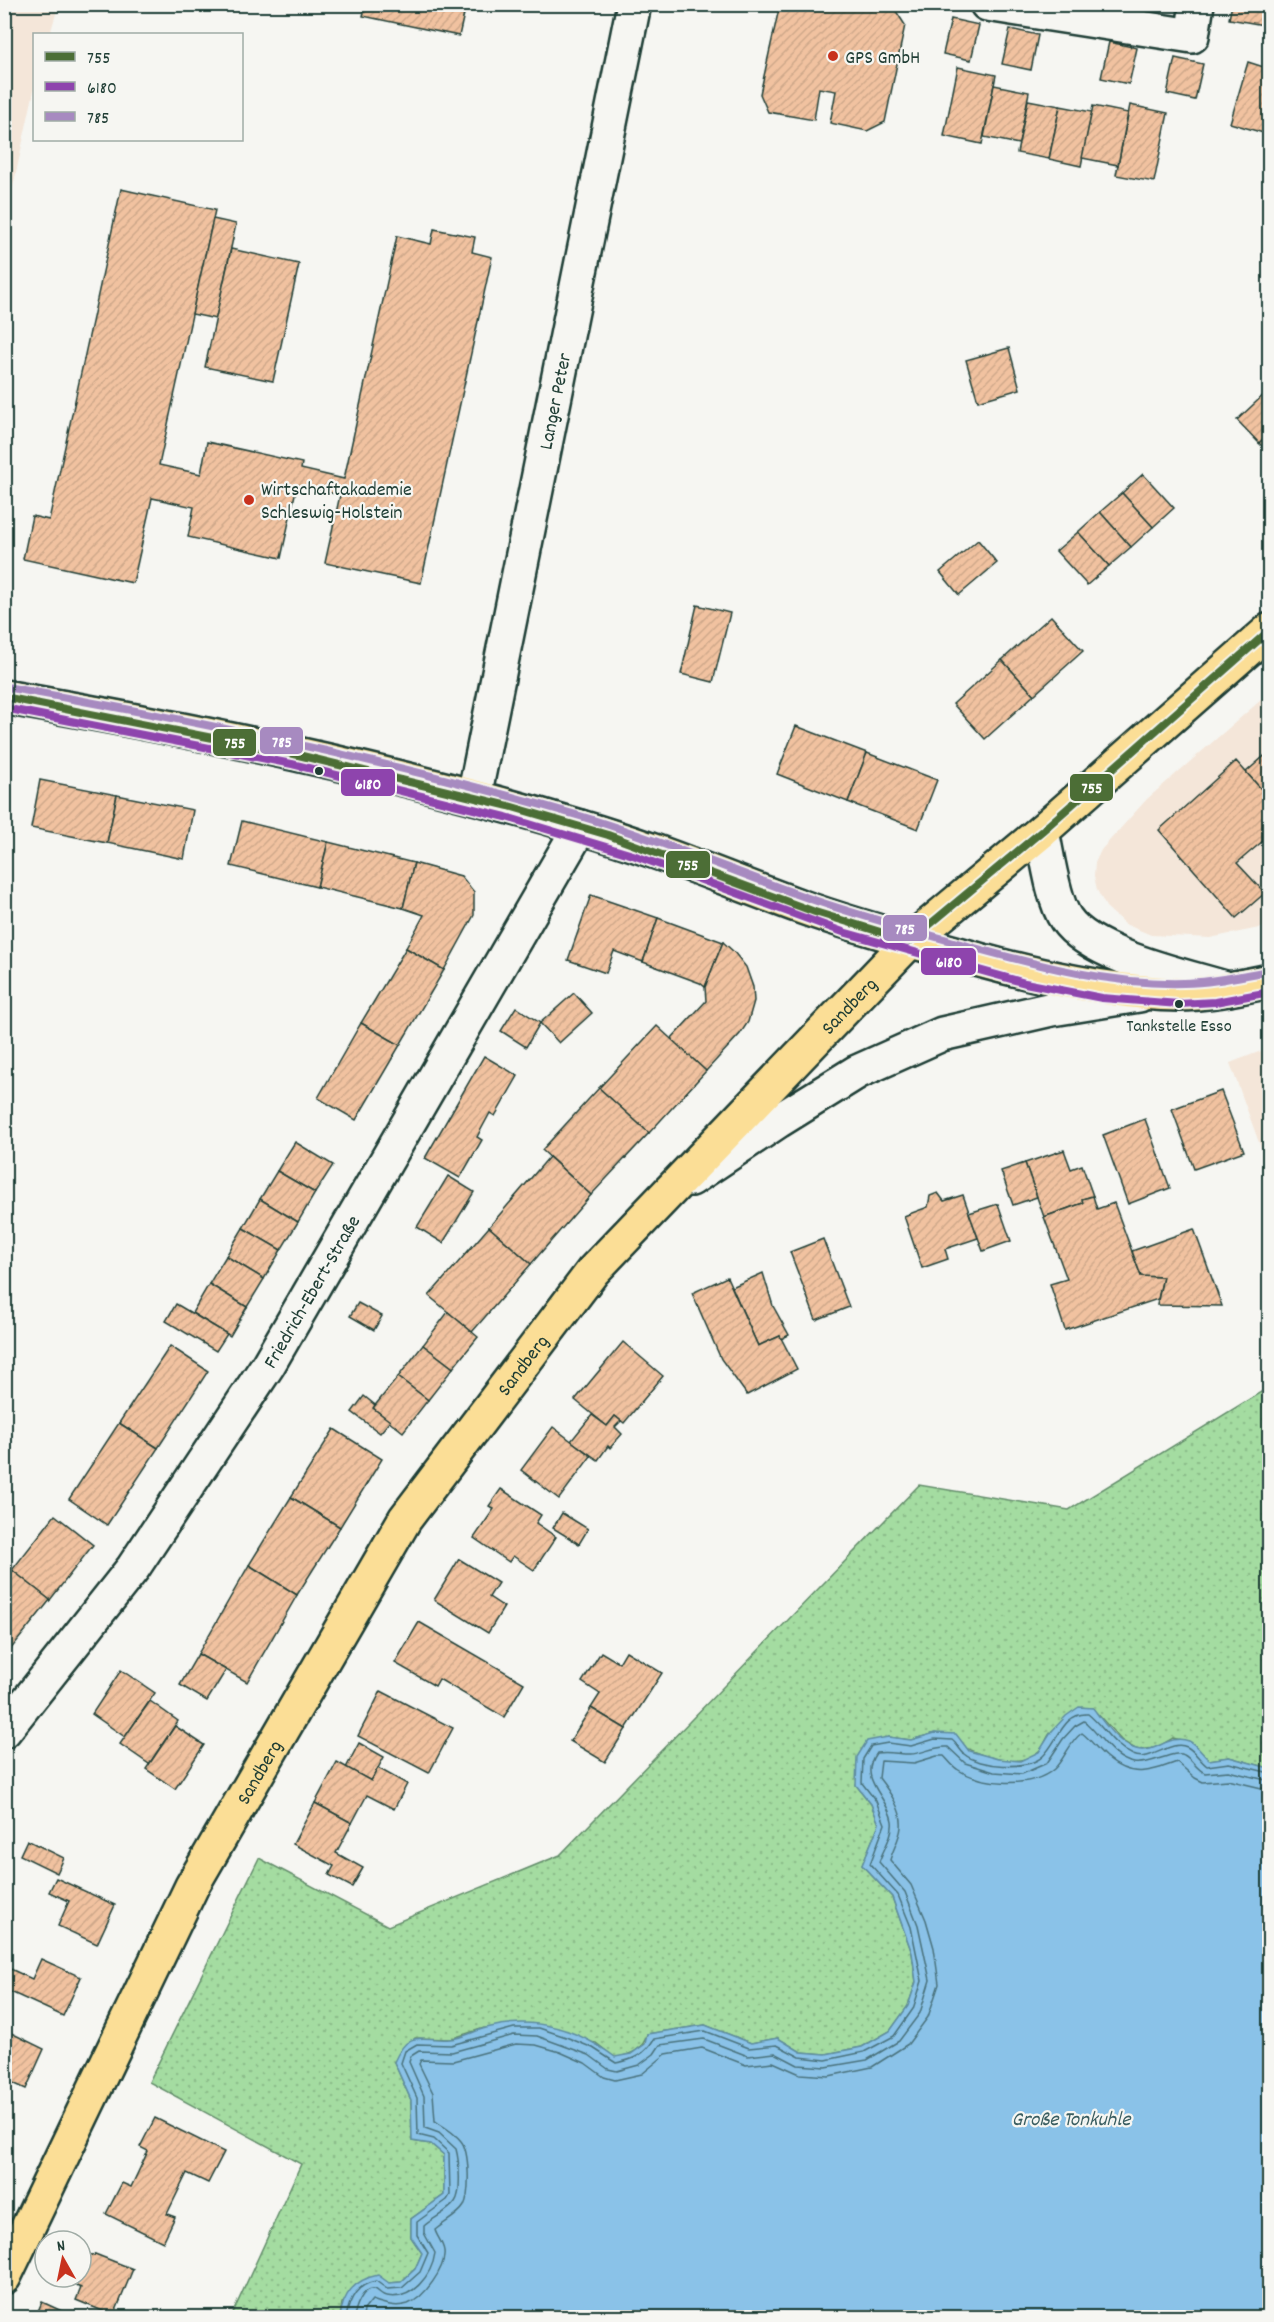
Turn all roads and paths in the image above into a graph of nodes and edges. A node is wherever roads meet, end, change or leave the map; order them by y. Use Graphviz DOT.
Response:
graph roads {
  1 [pos="634,4"];
  2 [pos="987,4"];
  3 [pos="1197,4"];
  4 [pos="1140,16"];
  5 [pos="1269,630"];
  6 [pos="4,697"];
  7 [pos="474,797"];
  8 [pos="580,826"];
  9 [pos="1042,831"];
  10 [pos="910,941"];
  11 [pos="1269,981"];
  12 [pos="1228,989"];
  13 [pos="1154,993"];
  14 [pos="664,1197"];
  15 [pos="4,1731"];
  16 [pos="4,2277"];
  1 -- 7 [label="street, Langer Peter"];
  2 -- 4 [label="street"];
  3 -- 4 [label="street"];
  5 -- 9 [label="main road, Sandberg"];
  6 -- 7 [label="main road"];
  7 -- 8 [label="main road"];
  8 -- 10 [label="main road"];
  8 -- 15 [label="street, Friedrich-Ebert-Straße"];
  9 -- 10 [label="main road, Sandberg"];
  9 -- 12 [label="street"];
  10 -- 13 [label="main road"];
  10 -- 14 [label="main road, Sandberg"];
  11 -- 12 [label="main road"];
  12 -- 13 [label="main road"];
  13 -- 14 [label="street"];
  14 -- 16 [label="main road, Sandberg"];
}
